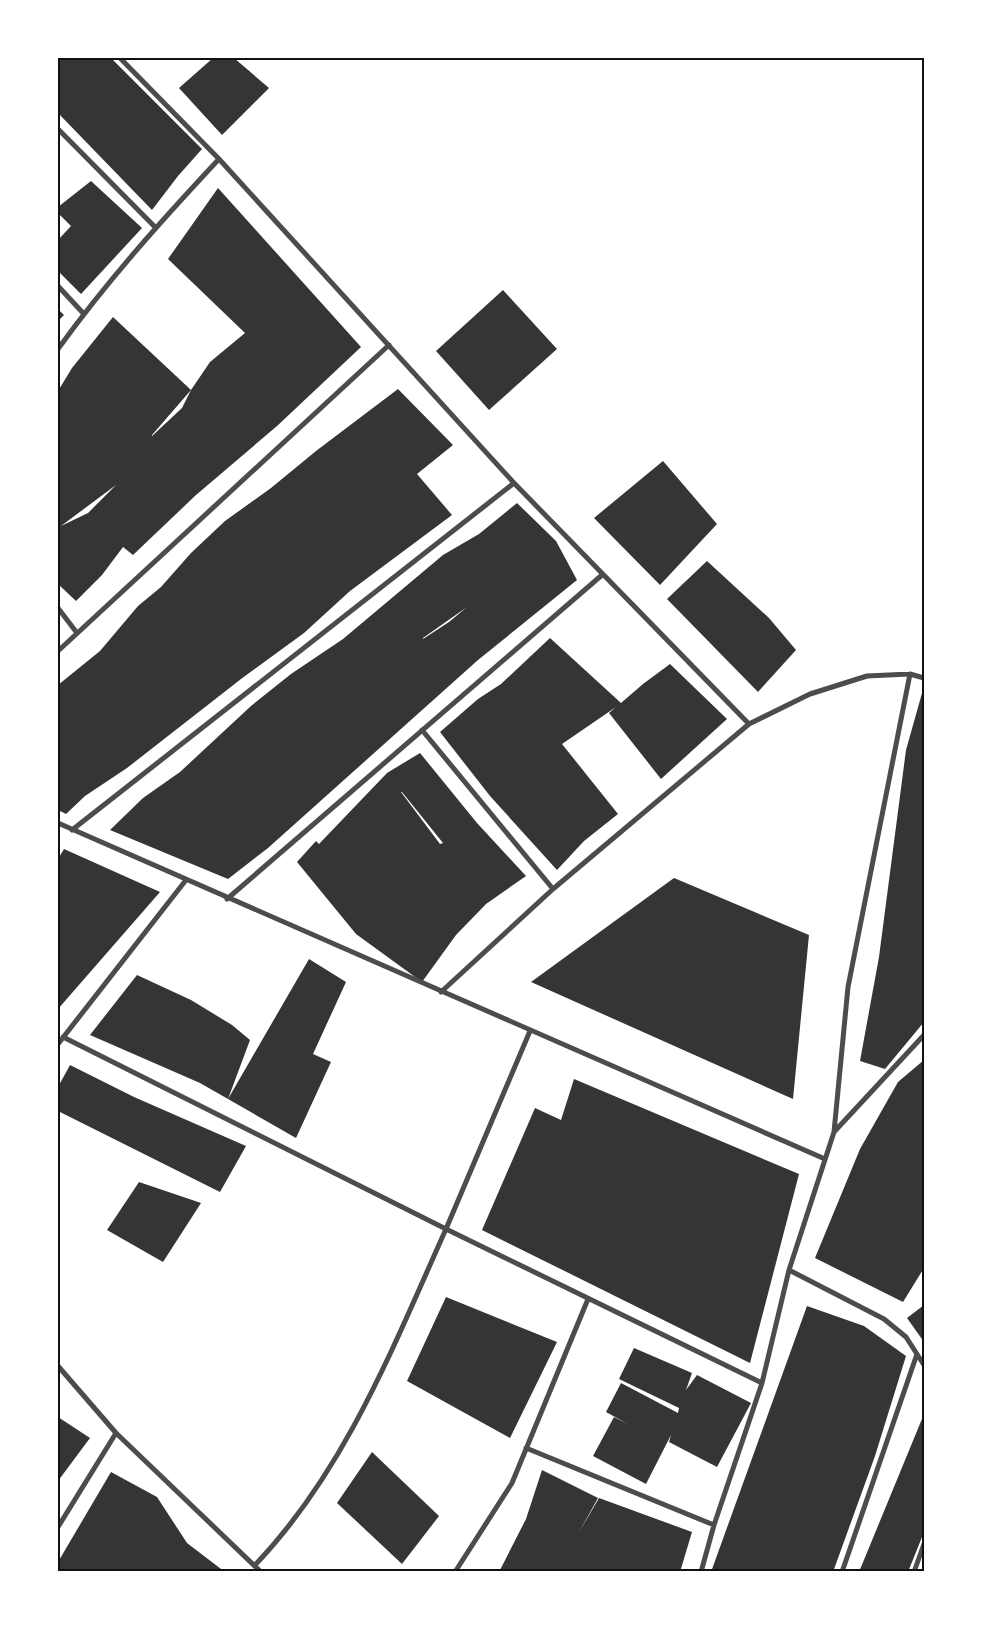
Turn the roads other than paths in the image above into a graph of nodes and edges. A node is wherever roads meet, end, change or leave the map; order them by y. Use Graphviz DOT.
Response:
graph roads {
  1 [pos="120,58"];
  2 [pos="58,129"];
  3 [pos="218,159"];
  4 [pos="155,227"];
  5 [pos="58,286"];
  6 [pos="83,314"];
  7 [pos="389,345"];
  8 [pos="58,349"];
  9 [pos="514,483"];
  10 [pos="602,575"];
  11 [pos="58,608"];
  12 [pos="77,634"];
  13 [pos="58,651"];
  14 [pos="910,674"];
  15 [pos="924,678"];
  16 [pos="749,724"];
  17 [pos="422,730"];
  18 [pos="58,824"];
  19 [pos="72,830"];
  20 [pos="186,880"];
  21 [pos="553,889"];
  22 [pos="227,899"];
  23 [pos="441,992"];
  24 [pos="530,1031"];
  25 [pos="924,1035"];
  26 [pos="62,1037"];
  27 [pos="58,1044"];
  28 [pos="834,1132"];
  29 [pos="825,1159"];
  30 [pos="446,1229"];
  31 [pos="789,1270"];
  32 [pos="588,1299"];
  33 [pos="917,1354"];
  34 [pos="924,1364"];
  35 [pos="58,1366"];
  36 [pos="762,1382"];
  37 [pos="116,1433"];
  38 [pos="526,1448"];
  39 [pos="714,1525"];
  40 [pos="58,1527"];
  41 [pos="924,1544"];
  42 [pos="255,1565"];
  43 [pos="261,1572"];
  44 [pos="455,1572"];
  45 [pos="701,1572"];
  46 [pos="842,1572"];
  47 [pos="914,1572"];
  1 -- 3 [label="street"];
  2 -- 4 [label="street"];
  3 -- 4 [label="street"];
  3 -- 7 [label="street"];
  4 -- 6 [label="street"];
  5 -- 6 [label="street"];
  6 -- 8 [label="street"];
  7 -- 9 [label="street"];
  7 -- 12 [label="street"];
  9 -- 10 [label="street"];
  9 -- 19 [label="street"];
  10 -- 16 [label="street"];
  10 -- 17 [label="street"];
  11 -- 12 [label="street"];
  12 -- 13 [label="street"];
  14 -- 15 [label="street"];
  14 -- 16 [label="street"];
  14 -- 28 [label="street"];
  16 -- 21 [label="street"];
  17 -- 21 [label="street"];
  17 -- 22 [label="street"];
  18 -- 19 [label="street"];
  19 -- 20 [label="street"];
  20 -- 22 [label="street"];
  20 -- 26 [label="street"];
  21 -- 23 [label="street"];
  22 -- 23 [label="street"];
  23 -- 24 [label="street"];
  24 -- 29 [label="street"];
  24 -- 30 [label="street"];
  25 -- 28 [label="street"];
  26 -- 27 [label="street"];
  26 -- 30 [label="street"];
  28 -- 29 [label="street"];
  29 -- 31 [label="street"];
  30 -- 32 [label="street"];
  30 -- 42 [label="street"];
  31 -- 33 [label="street"];
  31 -- 36 [label="street"];
  32 -- 36 [label="street"];
  32 -- 38 [label="street"];
  33 -- 34 [label="street"];
  33 -- 46 [label="street"];
  35 -- 37 [label="street"];
  36 -- 39 [label="street"];
  37 -- 40 [label="street"];
  37 -- 42 [label="street"];
  38 -- 39 [label="street"];
  38 -- 44 [label="street"];
  39 -- 45 [label="street"];
  41 -- 47 [label="street"];
  42 -- 43 [label="street"];
}
